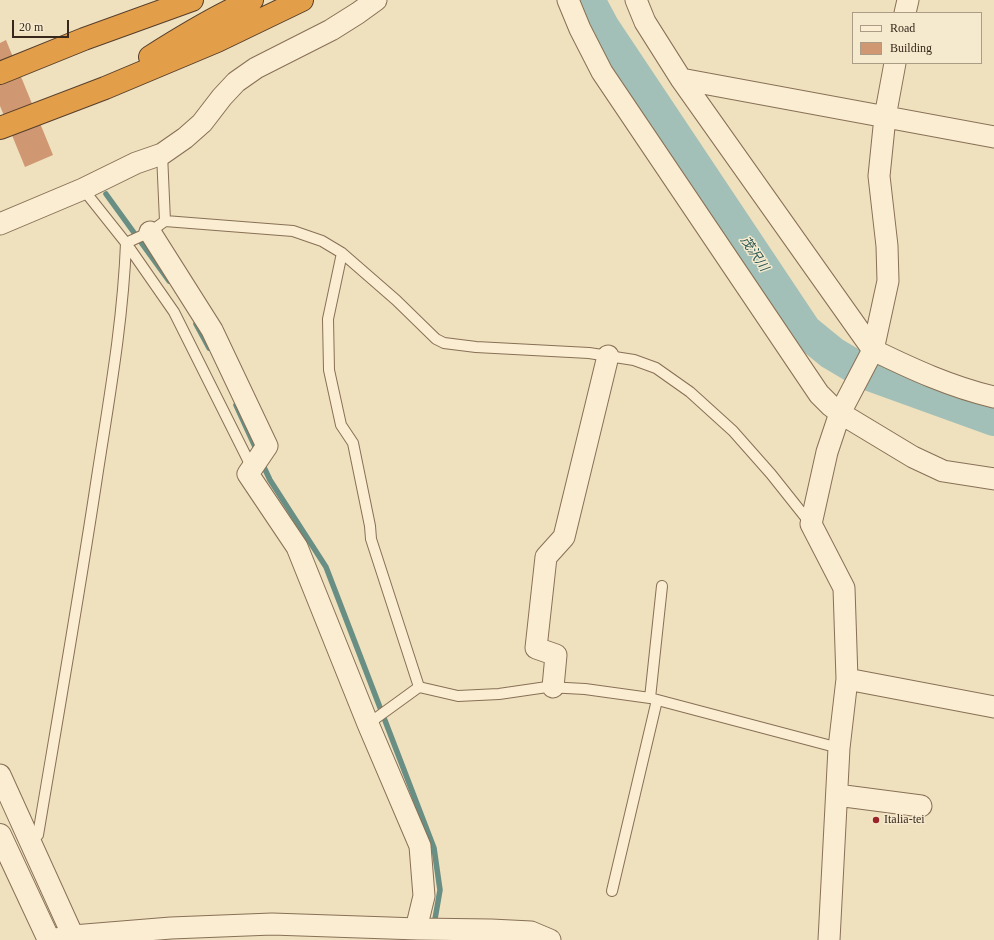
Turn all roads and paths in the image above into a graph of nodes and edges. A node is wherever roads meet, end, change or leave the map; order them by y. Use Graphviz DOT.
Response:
graph roads {
  1 [pos="151,0"];
  2 [pos="192,0"];
  3 [pos="252,0"];
  4 [pos="302,0"];
  5 [pos="376,0"];
  6 [pos="568,0"];
  7 [pos="636,0"];
  8 [pos="908,0"];
  9 [pos="905,12"];
  10 [pos="84,39"];
  11 [pos="895,64"];
  12 [pos="0,73"];
  13 [pos="681,79"];
  14 [pos="105,88"];
  15 [pos="885,117"];
  16 [pos="0,128"];
  17 [pos="994,137"];
  18 [pos="162,154"];
  19 [pos="84,189"];
  20 [pos="0,224"];
  21 [pos="154,228"];
  22 [pos="127,243"];
  23 [pos="342,253"];
  24 [pos="608,356"];
  25 [pos="870,356"];
  26 [pos="994,397"];
  27 [pos="842,410"];
  28 [pos="252,468"];
  29 [pos="994,479"];
  30 [pos="811,524"];
  31 [pos="662,586"];
  32 [pos="847,679"];
  33 [pos="419,687"];
  34 [pos="553,687"];
  35 [pos="654,699"];
  36 [pos="994,706"];
  37 [pos="370,723"];
  38 [pos="839,748"];
  39 [pos="0,775"];
  40 [pos="837,795"];
  41 [pos="921,806"];
  42 [pos="0,835"];
  43 [pos="31,841"];
  44 [pos="612,891"];
  45 [pos="416,933"];
  46 [pos="491,935"];
  47 [pos="73,936"];
  48 [pos="49,940"];
  49 [pos="550,940"];
  50 [pos="829,940"];
  1 -- 10 [label="highway"];
  2 -- 10 [label="highway"];
  3 -- 14 [label="highway"];
  4 -- 14 [label="highway"];
  5 -- 18 [label="street"];
  6 -- 27 [label="street"];
  7 -- 13 [label="street"];
  8 -- 9 [label="street"];
  10 -- 12 [label="highway"];
  11 -- 15 [label="street"];
  13 -- 15 [label="street"];
  13 -- 25 [label="street"];
  14 -- 16 [label="highway"];
  15 -- 17 [label="street"];
  15 -- 25 [label="street"];
  18 -- 19 [label="street"];
  18 -- 21 [label="lane"];
  19 -- 20 [label="street"];
  19 -- 22 [label="lane"];
  21 -- 22 [label="lane"];
  21 -- 23 [label="lane"];
  21 -- 28 [label="street"];
  22 -- 28 [label="lane"];
  22 -- 43 [label="lane"];
  23 -- 24 [label="lane"];
  23 -- 33 [label="lane"];
  24 -- 30 [label="lane"];
  24 -- 34 [label="street"];
  25 -- 26 [label="street"];
  25 -- 27 [label="street"];
  27 -- 29 [label="street"];
  27 -- 30 [label="street"];
  28 -- 37 [label="street"];
  30 -- 32 [label="street"];
  31 -- 35 [label="lane"];
  32 -- 36 [label="street"];
  32 -- 38 [label="street"];
  33 -- 34 [label="lane"];
  33 -- 37 [label="lane"];
  34 -- 35 [label="lane"];
  35 -- 38 [label="lane"];
  35 -- 44 [label="lane"];
  37 -- 45 [label="street"];
  38 -- 40 [label="street"];
  39 -- 43 [label="street"];
  40 -- 41 [label="street"];
  40 -- 50 [label="street"];
  42 -- 48 [label="street"];
  43 -- 47 [label="street"];
  45 -- 46 [label="street"];
  45 -- 47 [label="street"];
  46 -- 49 [label="street"];
  47 -- 48 [label="street"];
}
